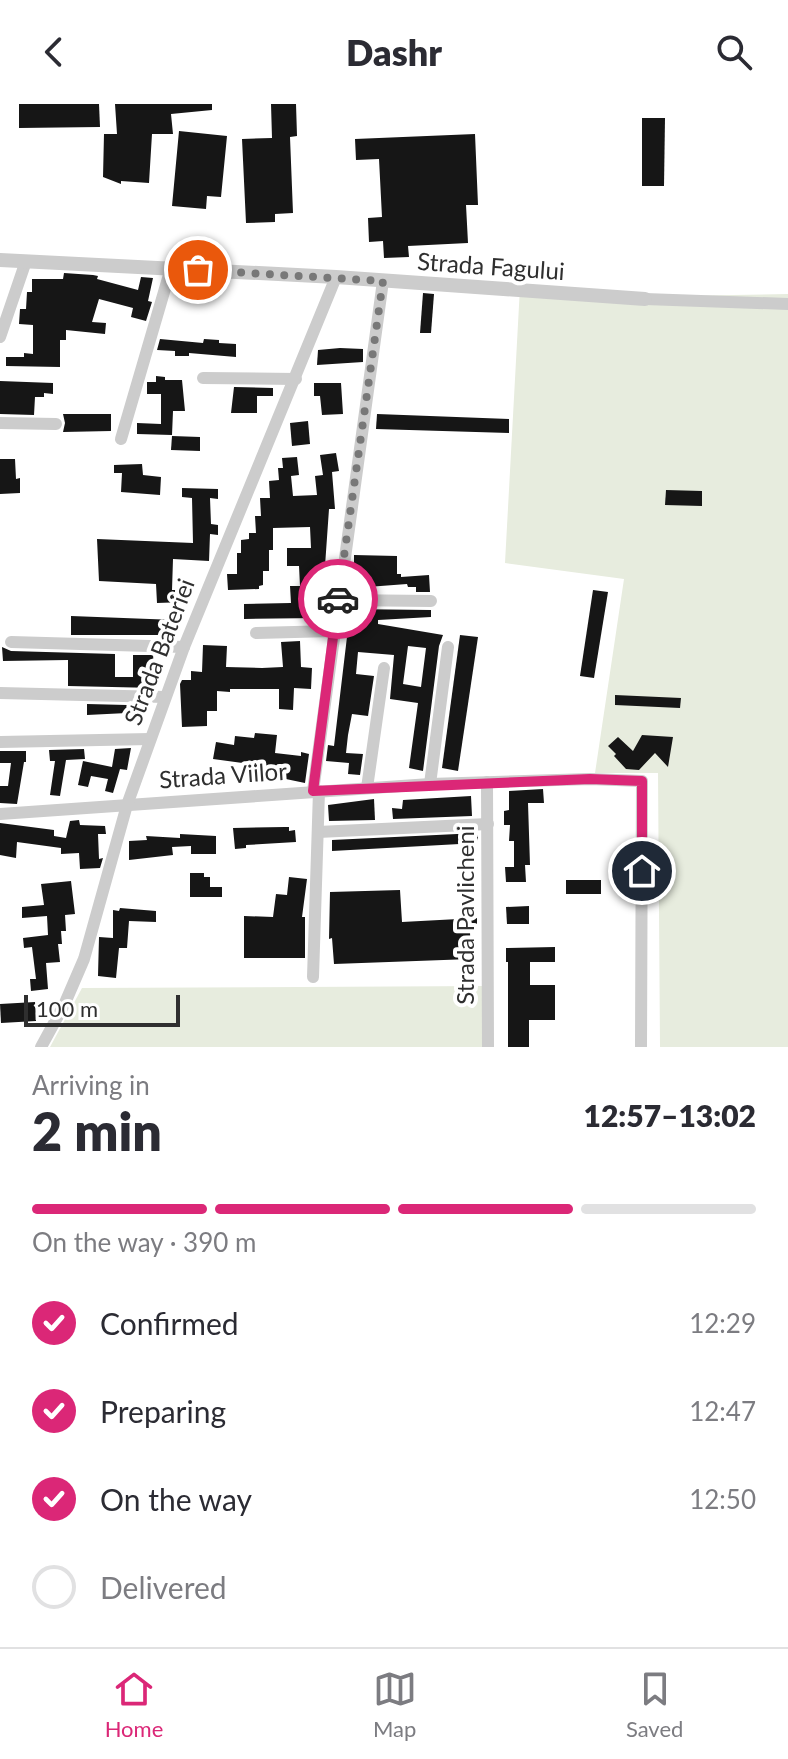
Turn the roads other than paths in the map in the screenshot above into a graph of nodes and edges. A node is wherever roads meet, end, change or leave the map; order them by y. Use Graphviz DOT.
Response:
graph roads {
  1 [pos="0,260"];
  2 [pos="26,261"];
  3 [pos="171,268"];
  4 [pos="336,277"];
  5 [pos="383,281"];
  6 [pos="645,299"];
  7 [pos="788,304"];
  8 [pos="0,337"];
  9 [pos="203,378"];
  10 [pos="296,379"];
  11 [pos="0,423"];
  12 [pos="56,424"];
  13 [pos="121,439"];
  14 [pos="337,600"];
  15 [pos="431,601"];
  16 [pos="333,631"];
  17 [pos="256,633"];
  18 [pos="11,642"];
  19 [pos="184,647"];
  20 [pos="448,647"];
  21 [pos="384,668"];
  22 [pos="0,693"];
  23 [pos="165,697"];
  24 [pos="150,739"];
  25 [pos="0,742"];
  26 [pos="487,782"];
  27 [pos="430,784"];
  28 [pos="367,788"];
  29 [pos="316,791"];
  30 [pos="127,805"];
  31 [pos="0,814"];
  32 [pos="488,824"];
  33 [pos="318,832"];
  34 [pos="313,977"];
  35 [pos="41,1047"];
  36 [pos="488,1047"];
  37 [pos="641,1047"];
  1 -- 2 [label="street, Strada Fagului"];
  2 -- 3 [label="street, Strada Fagului"];
  2 -- 8 [label="street"];
  3 -- 4 [label="street, Strada Fagului"];
  3 -- 13 [label="street"];
  4 -- 5 [label="street, Strada Fagului"];
  4 -- 10 [label="street, Strada Bateriei"];
  5 -- 6 [label="street, Strada Fagului"];
  5 -- 14 [label="street"];
  6 -- 7 [label="street, Strada Fagului"];
  9 -- 10 [label="street"];
  10 -- 19 [label="street, Strada Bateriei"];
  11 -- 12 [label="street"];
  14 -- 15 [label="street"];
  14 -- 16 [label="street"];
  16 -- 17 [label="street"];
  16 -- 29 [label="street"];
  18 -- 19 [label="street"];
  19 -- 23 [label="street, Strada Bateriei"];
  20 -- 27 [label="street"];
  21 -- 28 [label="street"];
  22 -- 23 [label="street"];
  23 -- 24 [label="street, Strada Bateriei"];
  24 -- 25 [label="street"];
  24 -- 30 [label="street, Strada Bateriei"];
  26 -- 27 [label="street, Strada Viilor"];
  26 -- 32 [label="street, Strada Pavlicheni"];
  26 -- 37 [label="street, Strada Viilor"];
  27 -- 28 [label="street, Strada Viilor"];
  28 -- 29 [label="street, Strada Viilor"];
  29 -- 30 [label="street, Strada Viilor"];
  29 -- 33 [label="street"];
  30 -- 31 [label="street, Strada Viilor"];
  30 -- 35 [label="street, Strada Bateriei"];
  32 -- 33 [label="street"];
  32 -- 36 [label="street, Strada Pavlicheni"];
  33 -- 34 [label="street"];
}
